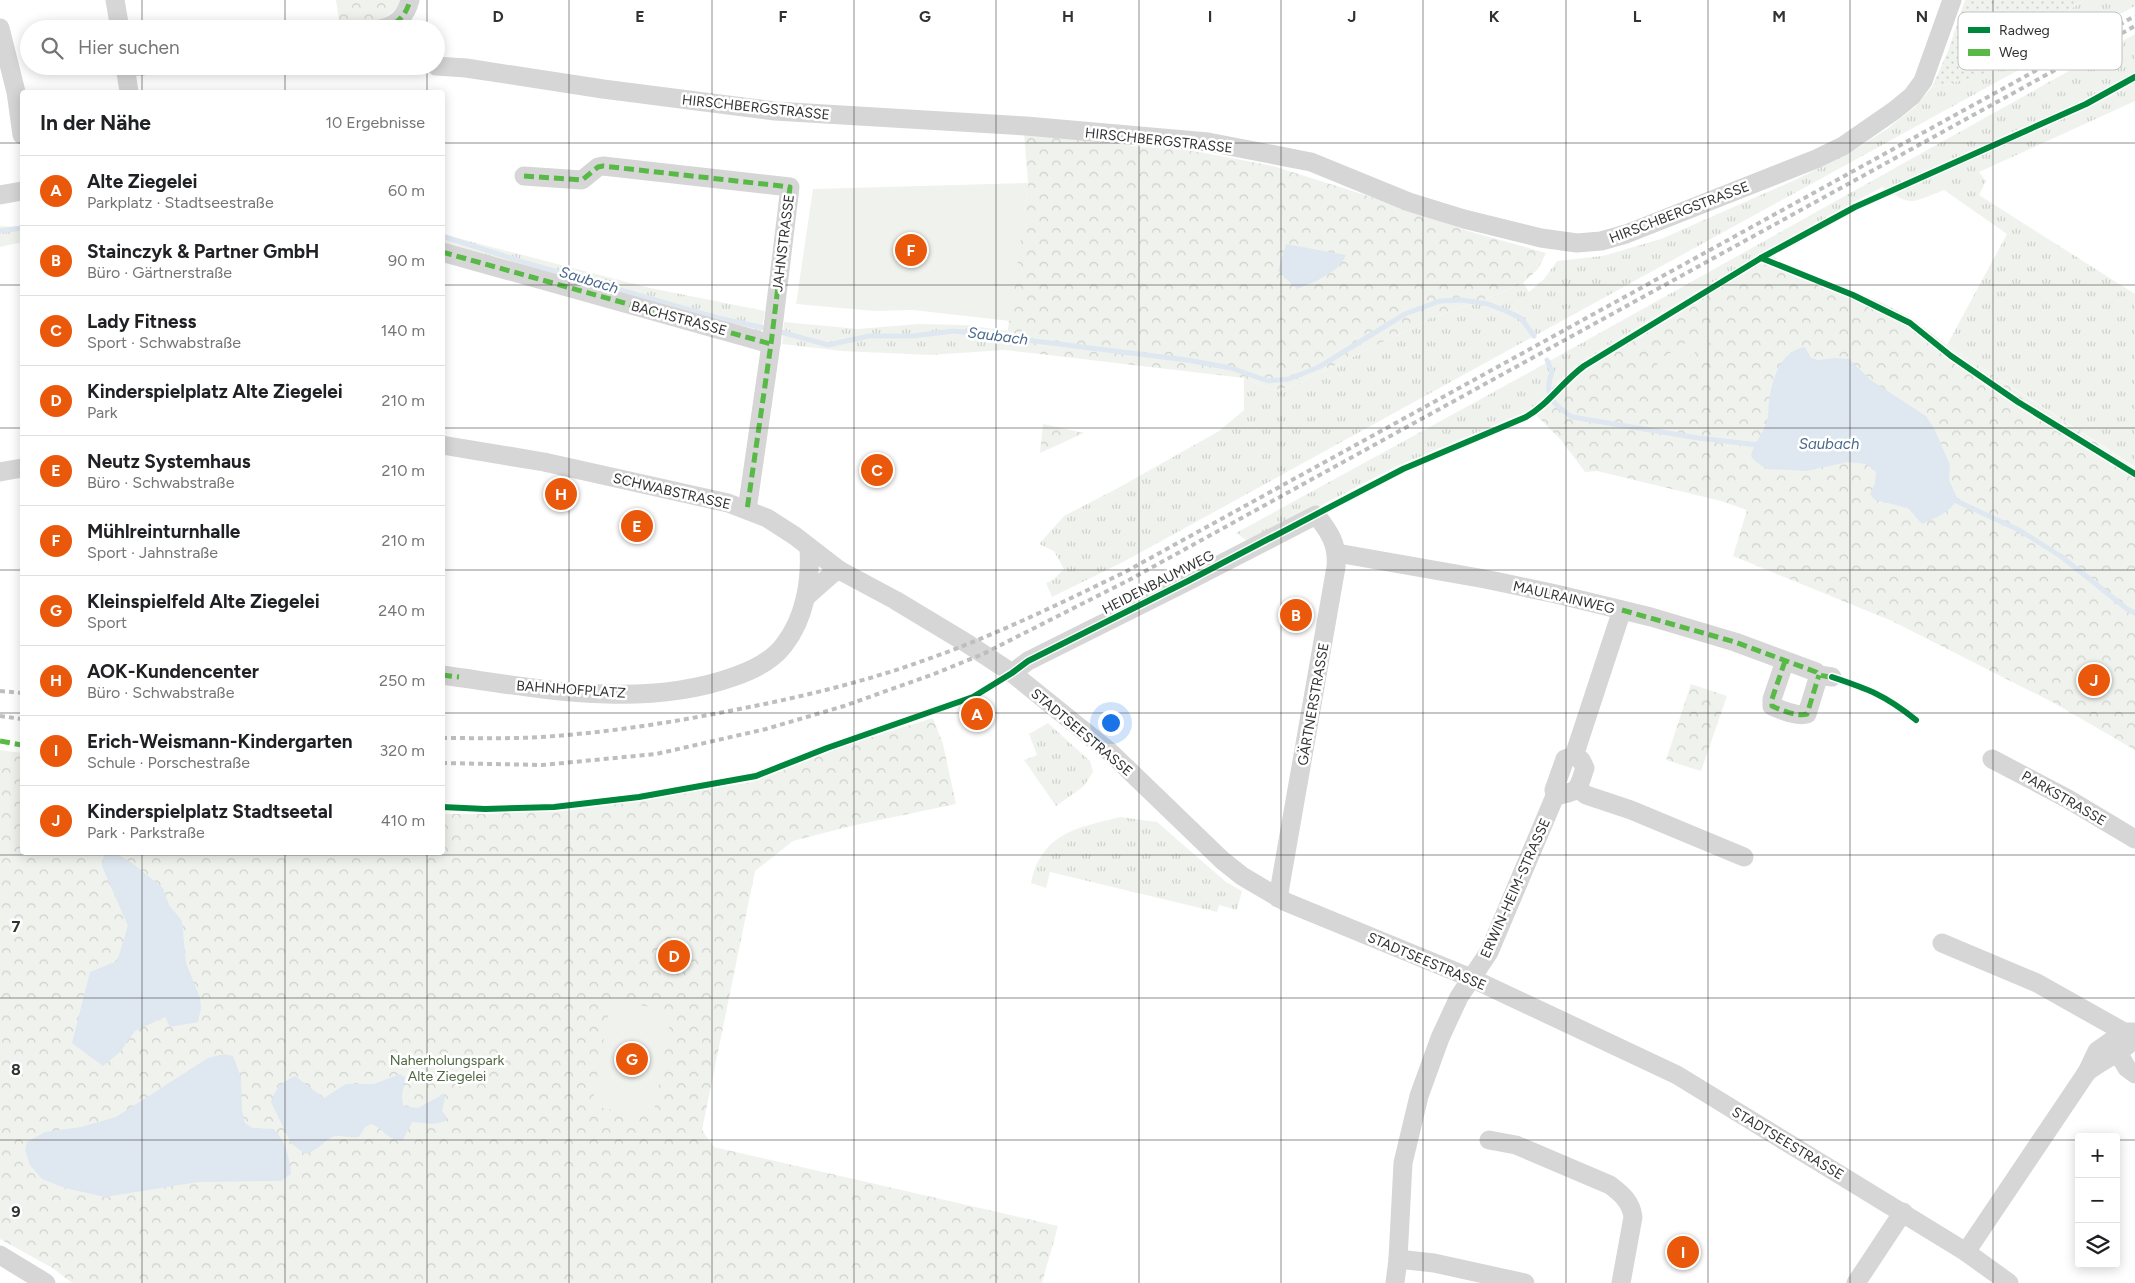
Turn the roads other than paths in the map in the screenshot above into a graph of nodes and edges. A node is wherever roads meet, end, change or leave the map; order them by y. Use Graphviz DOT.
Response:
graph roads {
  1 [pos="115,0"];
  2 [pos="410,0"];
  3 [pos="1952,0"];
  4 [pos="118,20"];
  5 [pos="398,20"];
  6 [pos="0,28"];
  7 [pos="445,67"];
  8 [pos="131,75"];
  9 [pos="129,90"];
  10 [pos="20,121"];
  11 [pos="524,176"];
  12 [pos="20,191"];
  13 [pos="0,195"];
  14 [pos="445,253"];
  15 [pos="773,334"];
  16 [pos="445,446"];
  17 [pos="20,468"];
  18 [pos="0,472"];
  19 [pos="747,510"];
  20 [pos="1316,515"];
  21 [pos="810,548"];
  22 [pos="1337,553"];
  23 [pos="839,570"];
  24 [pos="880,592"];
  25 [pos="806,597"];
  26 [pos="1622,610"];
  27 [pos="1785,661"];
  28 [pos="1012,673"];
  29 [pos="445,675"];
  30 [pos="1574,756"];
  31 [pos="1992,759"];
  32 [pos="1578,789"];
  33 [pos="1555,796"];
  34 [pos="2135,839"];
  35 [pos="1744,857"];
  36 [pos="1278,898"];
  37 [pos="1942,944"];
  38 [pos="1471,978"];
  39 [pos="2131,1034"];
  40 [pos="2118,1053"];
  41 [pos="2087,1072"];
  42 [pos="2135,1074"];
  43 [pos="1488,1140"];
  44 [pos="1903,1212"];
  45 [pos="1966,1252"];
  46 [pos="0,1255"];
  47 [pos="1398,1259"];
  48 [pos="46,1283"];
  49 [pos="1395,1283"];
  50 [pos="1525,1283"];
  51 [pos="1621,1283"];
  52 [pos="1856,1283"];
  53 [pos="2009,1283"];
  1 -- 4 [label="street"];
  2 -- 5 [label="street"];
  3 -- 7 [label="street, HIRSCHBERGSTRASSE"];
  6 -- 10 [label="street"];
  8 -- 9 [label="street"];
  11 -- 15 [label="street, JAHNSTRASSE"];
  12 -- 13 [label="street"];
  14 -- 15 [label="street, BACHSTRASSE"];
  15 -- 19 [label="street, JAHNSTRASSE"];
  16 -- 19 [label="street, SCHWABSTRASSE"];
  17 -- 18 [label="street"];
  19 -- 21 [label="street, SCHWABSTRASSE"];
  20 -- 22 [label="street, GÄRTNERSTRASSE"];
  20 -- 28 [label="street, HEIDENBAUMWEG"];
  21 -- 23 [label="street, SCHWABSTRASSE"];
  21 -- 25 [label="street, BAHNHOFPLATZ"];
  22 -- 26 [label="street, MAULRAINWEG"];
  22 -- 36 [label="street, GÄRTNERSTRASSE"];
  23 -- 24 [label="street, SCHWABSTRASSE"];
  23 -- 25 [label="street, BAHNHOFPLATZ"];
  24 -- 28 [label="street, STADTSEESTRASSE"];
  25 -- 29 [label="street, BAHNHOFPLATZ"];
  26 -- 27 [label="street, MAULRAINWEG"];
  26 -- 30 [label="street, ERWIN-HEIM-STRASSE"];
  27 -- 27 [label="street, MAULRAINWEG"];
  28 -- 36 [label="street, STADTSEESTRASSE"];
  30 -- 32 [label="street"];
  30 -- 33 [label="street, ERWIN-HEIM-STRASSE"];
  31 -- 34 [label="street, PARKSTRASSE"];
  32 -- 33 [label="street"];
  32 -- 35 [label="street"];
  33 -- 38 [label="street, ERWIN-HEIM-STRASSE"];
  36 -- 38 [label="street, STADTSEESTRASSE"];
  37 -- 39 [label="street"];
  38 -- 44 [label="street, STADTSEESTRASSE"];
  38 -- 47 [label="street, ERWIN-HEIM-STRASSE"];
  39 -- 40 [label="street"];
  39 -- 41 [label="street"];
  40 -- 41 [label="street"];
  40 -- 42 [label="street"];
  41 -- 45 [label="street"];
  43 -- 51 [label="street"];
  44 -- 45 [label="street, STADTSEESTRASSE"];
  44 -- 52 [label="street"];
  45 -- 53 [label="street, STADTSEESTRASSE"];
  46 -- 48 [label="street"];
  47 -- 49 [label="street, ERWIN-HEIM-STRASSE"];
  47 -- 50 [label="street"];
}
